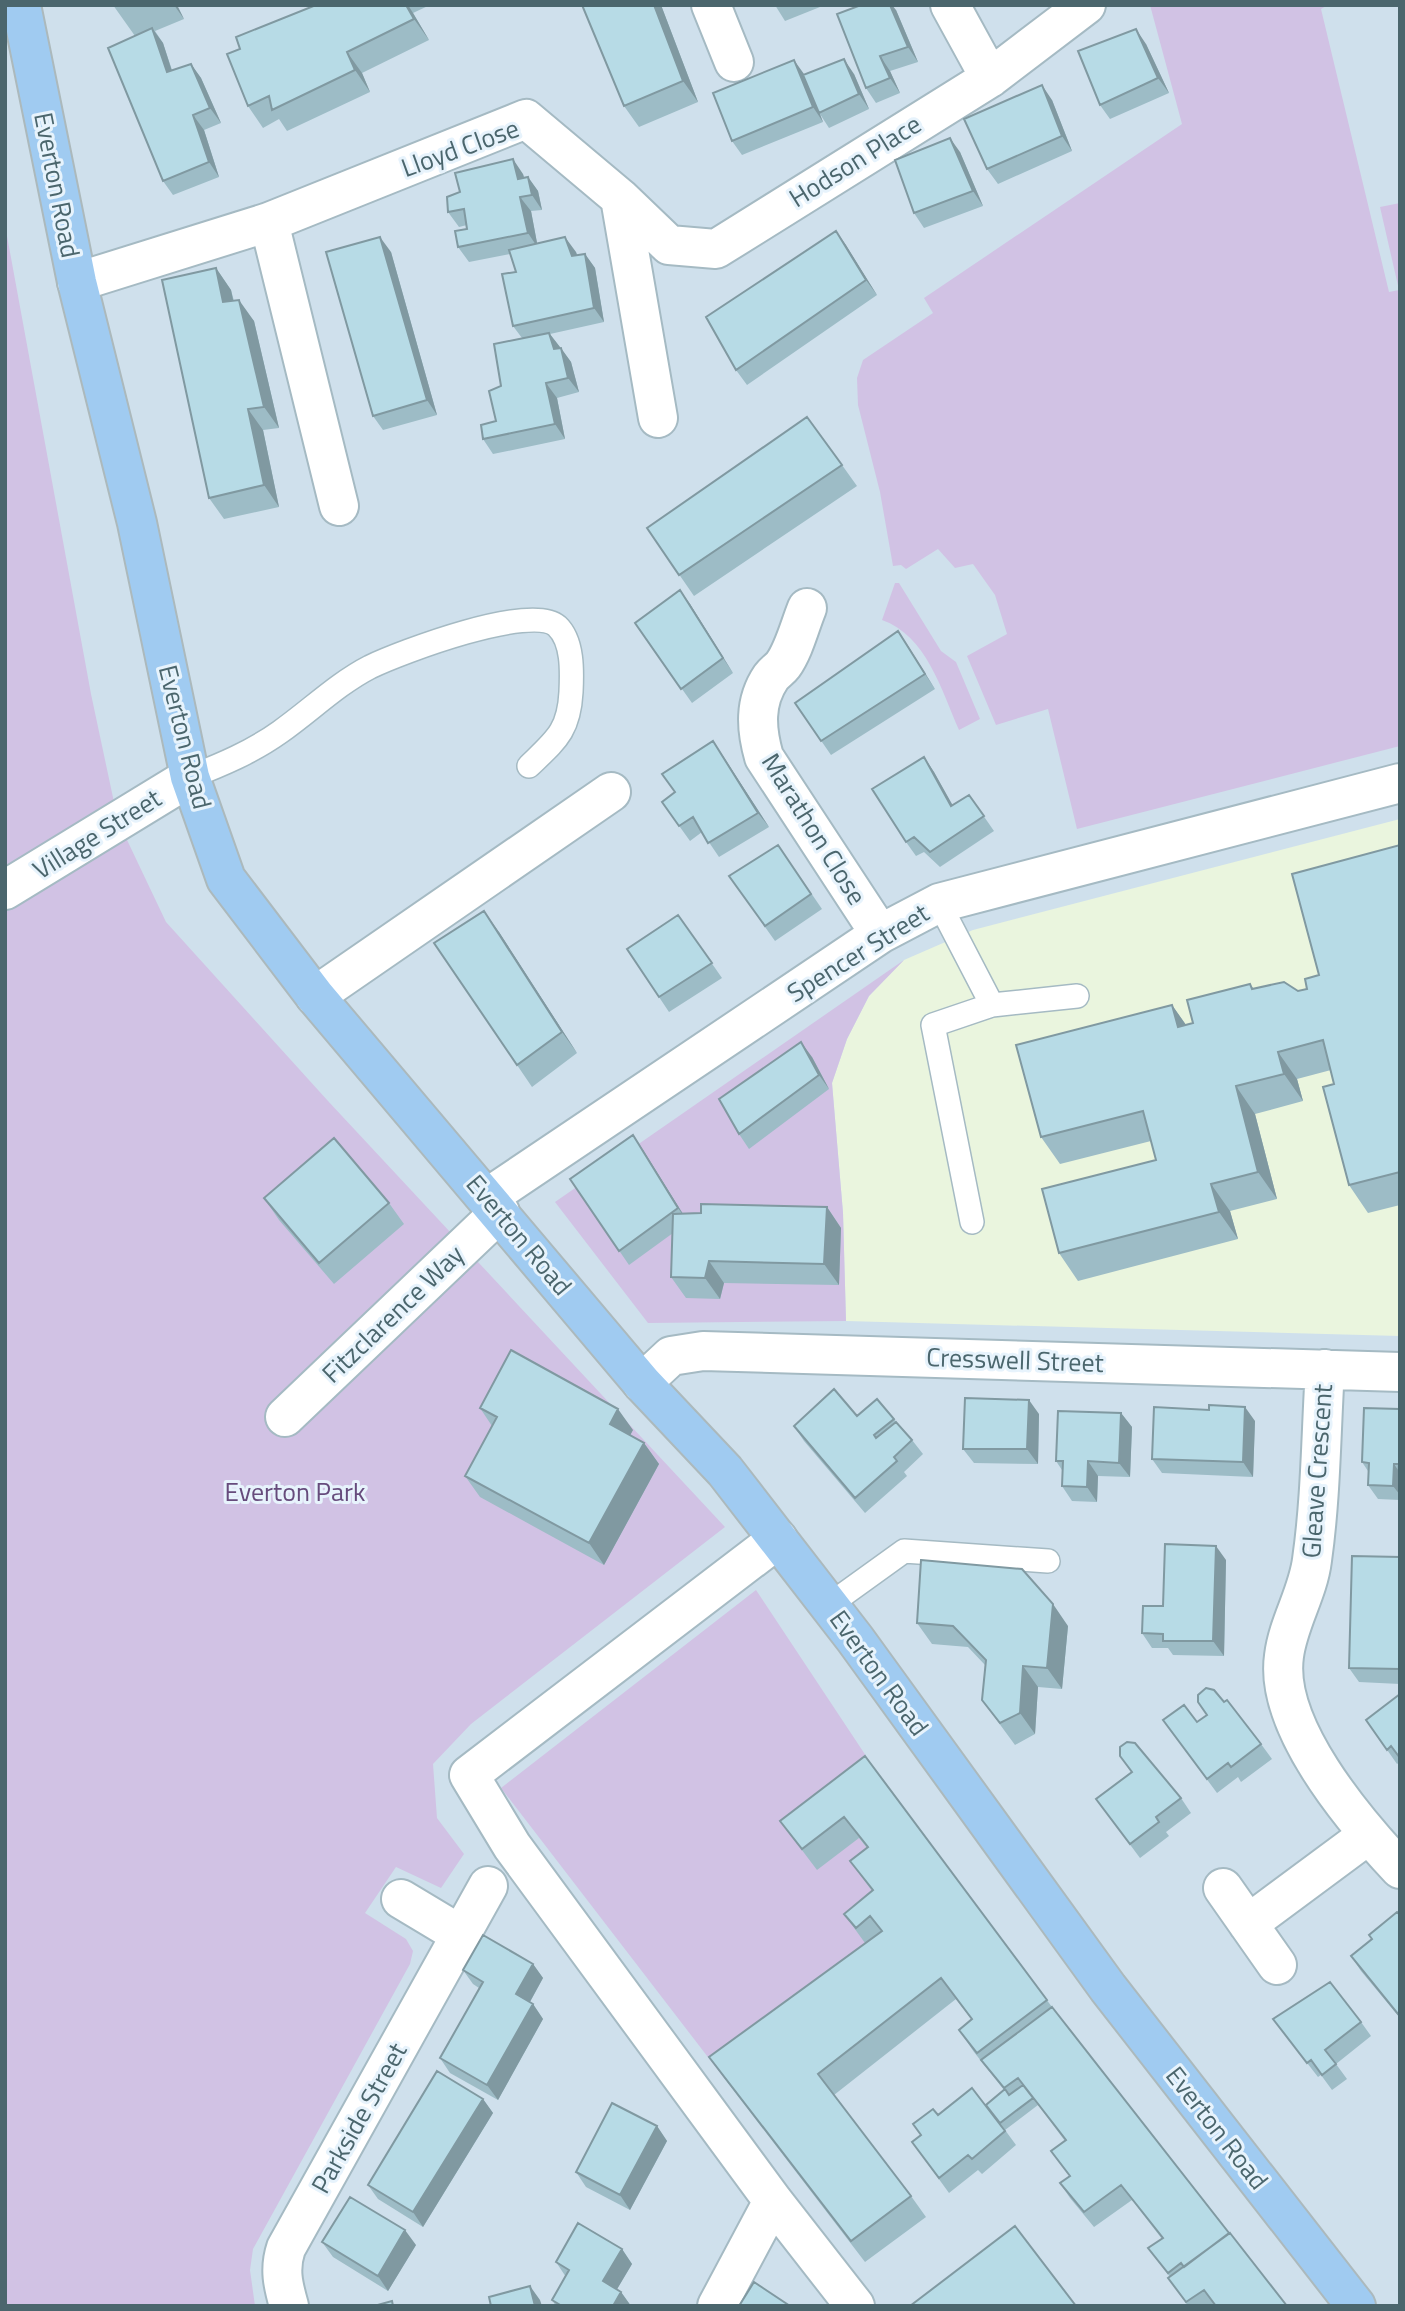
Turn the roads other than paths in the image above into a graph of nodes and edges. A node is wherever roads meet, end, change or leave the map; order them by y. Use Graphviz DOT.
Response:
graph roads {
  1 [pos="21,5"];
  2 [pos="711,5"];
  3 [pos="950,5"];
  4 [pos="1086,5"];
  5 [pos="734,62"];
  6 [pos="990,78"];
  7 [pos="620,198"];
  8 [pos="269,222"];
  9 [pos="77,282"];
  10 [pos="658,418"];
  11 [pos="339,506"];
  12 [pos="807,608"];
  13 [pos="529,766"];
  14 [pos="190,777"];
  15 [pos="1400,783"];
  16 [pos="611,792"];
  17 [pos="5,890"];
  18 [pos="939,903"];
  19 [pos="880,934"];
  20 [pos="315,996"];
  21 [pos="1077,996"];
  22 [pos="992,1005"];
  23 [pos="494,1205"];
  24 [pos="972,1222"];
  25 [pos="1325,1369"];
  26 [pos="1400,1372"];
  27 [pos="642,1383"];
  28 [pos="285,1417"];
  29 [pos="778,1539"];
  30 [pos="1048,1561"];
  31 [pos="829,1605"];
  32 [pos="1368,1835"];
  33 [pos="1400,1869"];
  34 [pos="488,1886"];
  35 [pos="1223,1888"];
  36 [pos="401,1899"];
  37 [pos="1248,1924"];
  38 [pos="461,1935"];
  39 [pos="1277,1965"];
  40 [pos="773,2201"];
  41 [pos="289,2306"];
  42 [pos="717,2306"];
  43 [pos="855,2306"];
  44 [pos="1356,2306"];
  1 -- 9 [label="main road, Everton Road"];
  2 -- 5 [label="street"];
  3 -- 6 [label="street"];
  4 -- 6 [label="street, Hodson Place"];
  6 -- 7 [label="street, Hodson Place"];
  7 -- 8 [label="street, Lloyd Close"];
  7 -- 10 [label="street"];
  8 -- 9 [label="street, Lloyd Close"];
  8 -- 11 [label="street"];
  9 -- 14 [label="main road, Everton Road"];
  12 -- 19 [label="street, Marathon Close"];
  13 -- 14 [label="lane"];
  14 -- 17 [label="street, Village Street"];
  14 -- 20 [label="main road, Everton Road"];
  15 -- 18 [label="street, Spencer Street"];
  16 -- 20 [label="street"];
  18 -- 19 [label="street, Spencer Street"];
  18 -- 22 [label="lane"];
  19 -- 23 [label="street, Spencer Street"];
  20 -- 23 [label="main road, Everton Road"];
  21 -- 22 [label="lane"];
  22 -- 24 [label="lane"];
  23 -- 27 [label="main road, Everton Road"];
  23 -- 28 [label="street, Fitzclarence Way"];
  25 -- 26 [label="street, Cresswell Street"];
  25 -- 27 [label="street, Cresswell Street"];
  25 -- 32 [label="street, Gleave Crescent"];
  27 -- 29 [label="main road, Everton Road"];
  29 -- 31 [label="main road, Everton Road"];
  29 -- 40 [label="street"];
  30 -- 31 [label="lane"];
  31 -- 44 [label="main road, Everton Road"];
  32 -- 33 [label="street, Gleave Crescent"];
  32 -- 37 [label="street"];
  34 -- 38 [label="street, Parkside Street"];
  35 -- 37 [label="street"];
  36 -- 38 [label="street"];
  37 -- 39 [label="street"];
  38 -- 41 [label="street, Parkside Street"];
  40 -- 42 [label="street"];
  40 -- 43 [label="street"];
}
